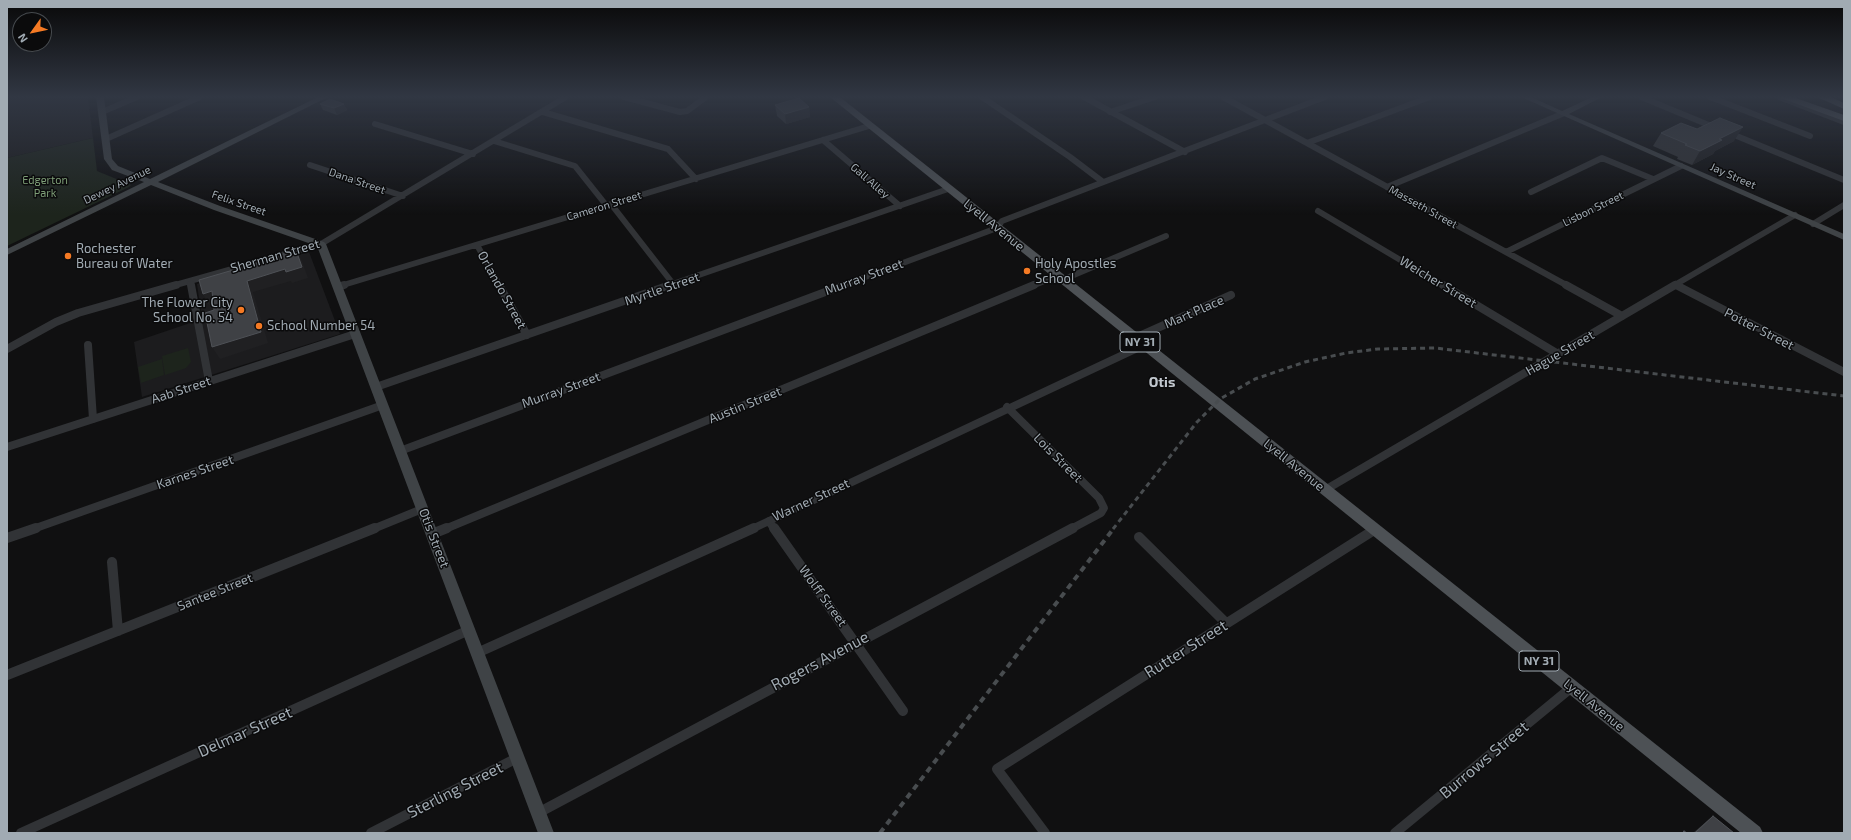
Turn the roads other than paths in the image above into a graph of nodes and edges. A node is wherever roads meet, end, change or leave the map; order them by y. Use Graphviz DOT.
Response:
graph roads {
  1 [pos="105,136"];
  2 [pos="114,136"];
  3 [pos="244,136"];
  4 [pos="415,136"];
  5 [pos="502,136"];
  6 [pos="625,136"];
  7 [pos="835,136"];
  8 [pos="882,136"];
  9 [pos="1039,136"];
  10 [pos="1156,136"];
  11 [pos="1227,136"];
  12 [pos="1295,136"];
  13 [pos="1325,136"];
  14 [pos="1509,136"];
  15 [pos="1613,136"];
  16 [pos="1737,136"];
  17 [pos="106,140"];
  18 [pos="823,140"];
  19 [pos="494,141"];
  20 [pos="1307,143"];
  21 [pos="1186,152"];
  22 [pos="473,154"];
  23 [pos="310,165"];
  24 [pos="1681,166"];
  25 [pos="696,178"];
  26 [pos="1653,179"];
  27 [pos="1844,180"];
  28 [pos="150,182"];
  29 [pos="1103,182"];
  30 [pos="1387,187"];
  31 [pos="948,189"];
  32 [pos="1531,192"];
  33 [pos="403,196"];
  34 [pos="609,205"];
  35 [pos="1844,205"];
  36 [pos="900,206"];
  37 [pos="1318,211"];
  38 [pos="1795,215"];
  39 [pos="1813,224"];
  40 [pos="997,228"];
  41 [pos="1166,236"];
  42 [pos="1844,237"];
  43 [pos="321,244"];
  44 [pos="477,246"];
  45 [pos="7,252"];
  46 [pos="1506,252"];
  47 [pos="1060,278"];
  48 [pos="190,281"];
  49 [pos="674,285"];
  50 [pos="1675,286"];
  51 [pos="338,287"];
  52 [pos="1231,295"];
  53 [pos="1622,316"];
  54 [pos="356,334"];
  55 [pos="527,335"];
  56 [pos="1139,342"];
  57 [pos="88,345"];
  58 [pos="7,349"];
  59 [pos="1558,354"];
  60 [pos="1844,372"];
  61 [pos="210,381"];
  62 [pos="376,387"];
  63 [pos="383,405"];
  64 [pos="1007,408"];
  65 [pos="93,419"];
  66 [pos="7,447"];
  67 [pos="400,450"];
  68 [pos="1324,490"];
  69 [pos="422,509"];
  70 [pos="1103,510"];
  71 [pos="769,521"];
  72 [pos="1374,530"];
  73 [pos="432,534"];
  74 [pos="7,538"];
  75 [pos="1138,538"];
  76 [pos="112,562"];
  77 [pos="1226,623"];
  78 [pos="469,630"];
  79 [pos="118,631"];
  80 [pos="856,642"];
  81 [pos="477,653"];
  82 [pos="7,675"];
  83 [pos="1572,687"];
  84 [pos="903,711"];
  85 [pos="517,758"];
  86 [pos="538,813"];
  87 [pos="21,833"];
  88 [pos="371,833"];
  89 [pos="546,833"];
  90 [pos="1045,833"];
  91 [pos="1395,833"];
  92 [pos="1754,833"];
  1 -- 17 [label="street"];
  2 -- 17 [label="street"];
  3 -- 28 [label="street, Dewey Avenue"];
  4 -- 22 [label="street"];
  5 -- 19 [label="street, Sherman Street"];
  6 -- 25 [label="street"];
  7 -- 18 [label="street, Cameron Street"];
  8 -- 31 [label="main road, Lyell Avenue / NY 31"];
  9 -- 29 [label="street"];
  10 -- 21 [label="street"];
  11 -- 21 [label="street, Murray Street"];
  12 -- 20 [label="street, Masseth Street"];
  13 -- 20 [label="street"];
  14 -- 30 [label="street"];
  15 -- 24 [label="street, Jay Street"];
  16 -- 27 [label="street"];
  17 -- 28 [label="street, Felix Street"];
  18 -- 25 [label="street, Cameron Street"];
  18 -- 36 [label="street, Gall Alley"];
  19 -- 22 [label="street, Sherman Street"];
  19 -- 34 [label="street"];
  20 -- 30 [label="street, Masseth Street"];
  21 -- 29 [label="street, Murray Street"];
  22 -- 33 [label="street, Sherman Street"];
  23 -- 33 [label="street, Dana Street"];
  24 -- 26 [label="street, Lisbon Street"];
  24 -- 38 [label="street, Jay Street"];
  25 -- 34 [label="street, Cameron Street"];
  26 -- 32 [label="street"];
  26 -- 46 [label="street, Lisbon Street"];
  28 -- 43 [label="street, Felix Street"];
  28 -- 45 [label="street, Dewey Avenue"];
  29 -- 40 [label="street, Murray Street"];
  30 -- 46 [label="street, Masseth Street"];
  31 -- 36 [label="street, Myrtle Street"];
  31 -- 40 [label="main road, Lyell Avenue / NY 31"];
  33 -- 43 [label="street, Sherman Street"];
  34 -- 44 [label="street, Cameron Street"];
  34 -- 49 [label="street"];
  35 -- 39 [label="street"];
  36 -- 49 [label="street, Myrtle Street"];
  37 -- 59 [label="street, Weicher Street"];
  38 -- 39 [label="street, Jay Street"];
  38 -- 50 [label="street, Hague Street"];
  39 -- 42 [label="street, Jay Street"];
  40 -- 47 [label="main road, Lyell Avenue / NY 31"];
  40 -- 67 [label="street, Murray Street"];
  41 -- 47 [label="street, Austin Street"];
  43 -- 48 [label="street, Sherman Street"];
  43 -- 51 [label="street, Otis Street"];
  44 -- 51 [label="street, Cameron Street"];
  44 -- 55 [label="street, Orlando Street"];
  46 -- 53 [label="street, Masseth Street"];
  47 -- 56 [label="main road, Lyell Avenue / NY 31"];
  47 -- 73 [label="street, Austin Street"];
  48 -- 58 [label="street, Sherman Street"];
  48 -- 61 [label="street"];
  49 -- 55 [label="street, Myrtle Street"];
  50 -- 53 [label="street, Hague Street"];
  50 -- 60 [label="street, Potter Street"];
  51 -- 54 [label="street, Otis Street"];
  52 -- 56 [label="street, Mart Place"];
  53 -- 59 [label="street, Hague Street"];
  54 -- 61 [label="street, Aab Street"];
  54 -- 62 [label="street, Otis Street"];
  55 -- 62 [label="street, Myrtle Street"];
  56 -- 64 [label="street, Warner Street"];
  56 -- 68 [label="main road, Lyell Avenue / NY 31"];
  57 -- 65 [label="street"];
  59 -- 68 [label="street, Hague Street"];
  61 -- 65 [label="street, Aab Street"];
  62 -- 63 [label="street, Otis Street"];
  63 -- 67 [label="street, Otis Street"];
  63 -- 74 [label="street, Karnes Street"];
  64 -- 70 [label="street, Lois Street"];
  64 -- 71 [label="street, Warner Street"];
  65 -- 66 [label="street, Aab Street"];
  67 -- 69 [label="street, Otis Street"];
  68 -- 72 [label="main road, Lyell Avenue / NY 31"];
  69 -- 73 [label="street, Otis Street"];
  69 -- 79 [label="street, Santee Street"];
  70 -- 80 [label="street, Rogers Avenue"];
  71 -- 80 [label="street, Wolff Street"];
  71 -- 81 [label="street, Warner Street"];
  72 -- 77 [label="street, Rutter Street"];
  72 -- 83 [label="main road, Lyell Avenue / NY 31"];
  73 -- 78 [label="street, Otis Street"];
  75 -- 77 [label="street"];
  76 -- 79 [label="street"];
  77 -- 90 [label="street, Rutter Street"];
  78 -- 81 [label="street, Otis Street"];
  78 -- 87 [label="street, Delmar Street"];
  79 -- 82 [label="street, Santee Street"];
  80 -- 84 [label="street, Wolff Street"];
  80 -- 86 [label="street, Rogers Avenue"];
  81 -- 85 [label="street, Otis Street"];
  83 -- 91 [label="street, Burrows Street"];
  83 -- 92 [label="main road, Lyell Avenue / NY 31"];
  85 -- 86 [label="street, Otis Street"];
  85 -- 88 [label="street, Sterling Street"];
  86 -- 89 [label="street, Otis Street"];
}
